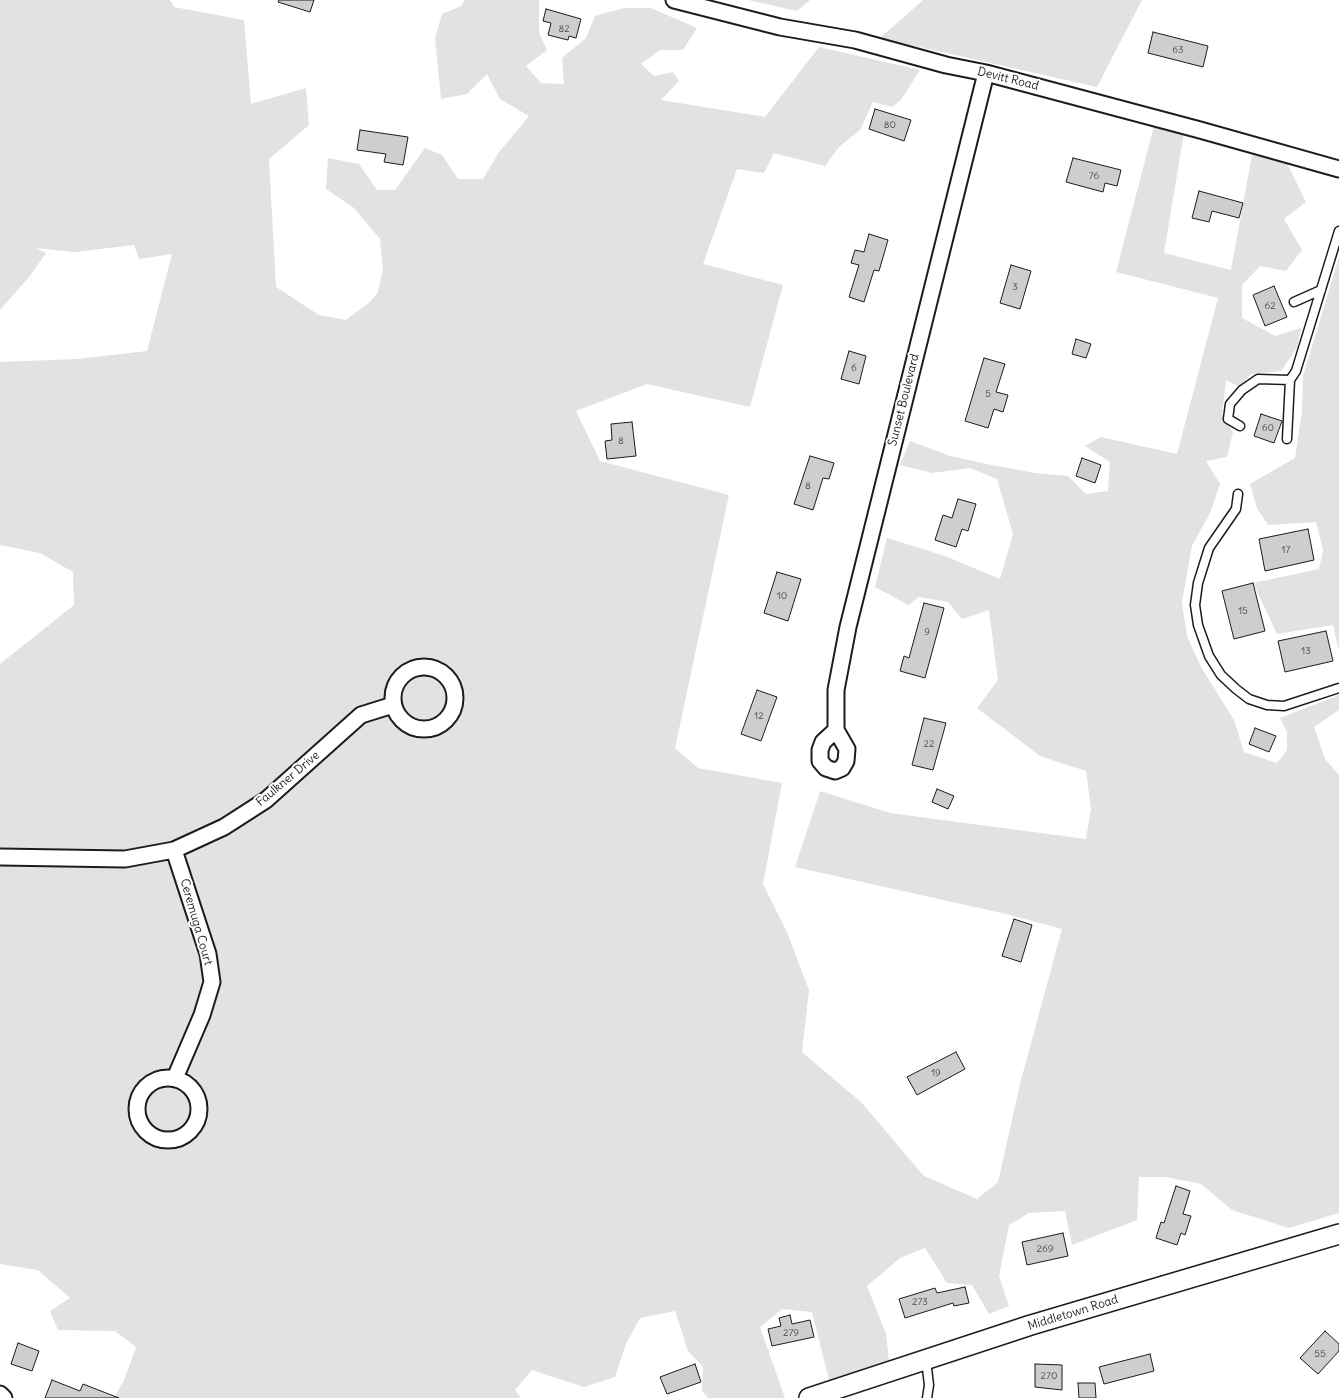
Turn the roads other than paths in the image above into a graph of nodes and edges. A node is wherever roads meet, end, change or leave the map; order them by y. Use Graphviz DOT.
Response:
graph roads {
  1 [pos="674,0"];
  2 [pos="986,73"];
  3 [pos="1339,169"];
  4 [pos="1339,230"];
  5 [pos="1321,290"];
  6 [pos="1294,302"];
  7 [pos="1290,380"];
  8 [pos="1240,426"];
  9 [pos="1287,439"];
  10 [pos="1238,494"];
  11 [pos="1339,688"];
  12 [pos="394,704"];
  13 [pos="836,730"];
  14 [pos="174,850"];
  15 [pos="0,857"];
  16 [pos="175,1078"];
  17 [pos="1339,1234"];
  18 [pos="926,1359"];
  19 [pos="0,1394"];
  20 [pos="4,1398"];
  21 [pos="809,1398"];
  22 [pos="927,1398"];
  1 -- 2 [label="street, Devitt Road"];
  2 -- 3 [label="street, Devitt Road"];
  2 -- 13 [label="street, Sunset Boulevard"];
  4 -- 5 [label="lane"];
  5 -- 6 [label="lane"];
  5 -- 7 [label="lane"];
  7 -- 8 [label="lane"];
  7 -- 9 [label="lane"];
  10 -- 11 [label="lane"];
  12 -- 12 [label="street"];
  12 -- 14 [label="street, Faulkner Drive"];
  14 -- 15 [label="street, Faulkner Drive"];
  14 -- 16 [label="street, Ceremuga Court"];
  16 -- 16 [label="street"];
  17 -- 18 [label="street, Middletown Road"];
  18 -- 21 [label="street, Middletown Road"];
  18 -- 22 [label="lane"];
  19 -- 20 [label="street"];
}
